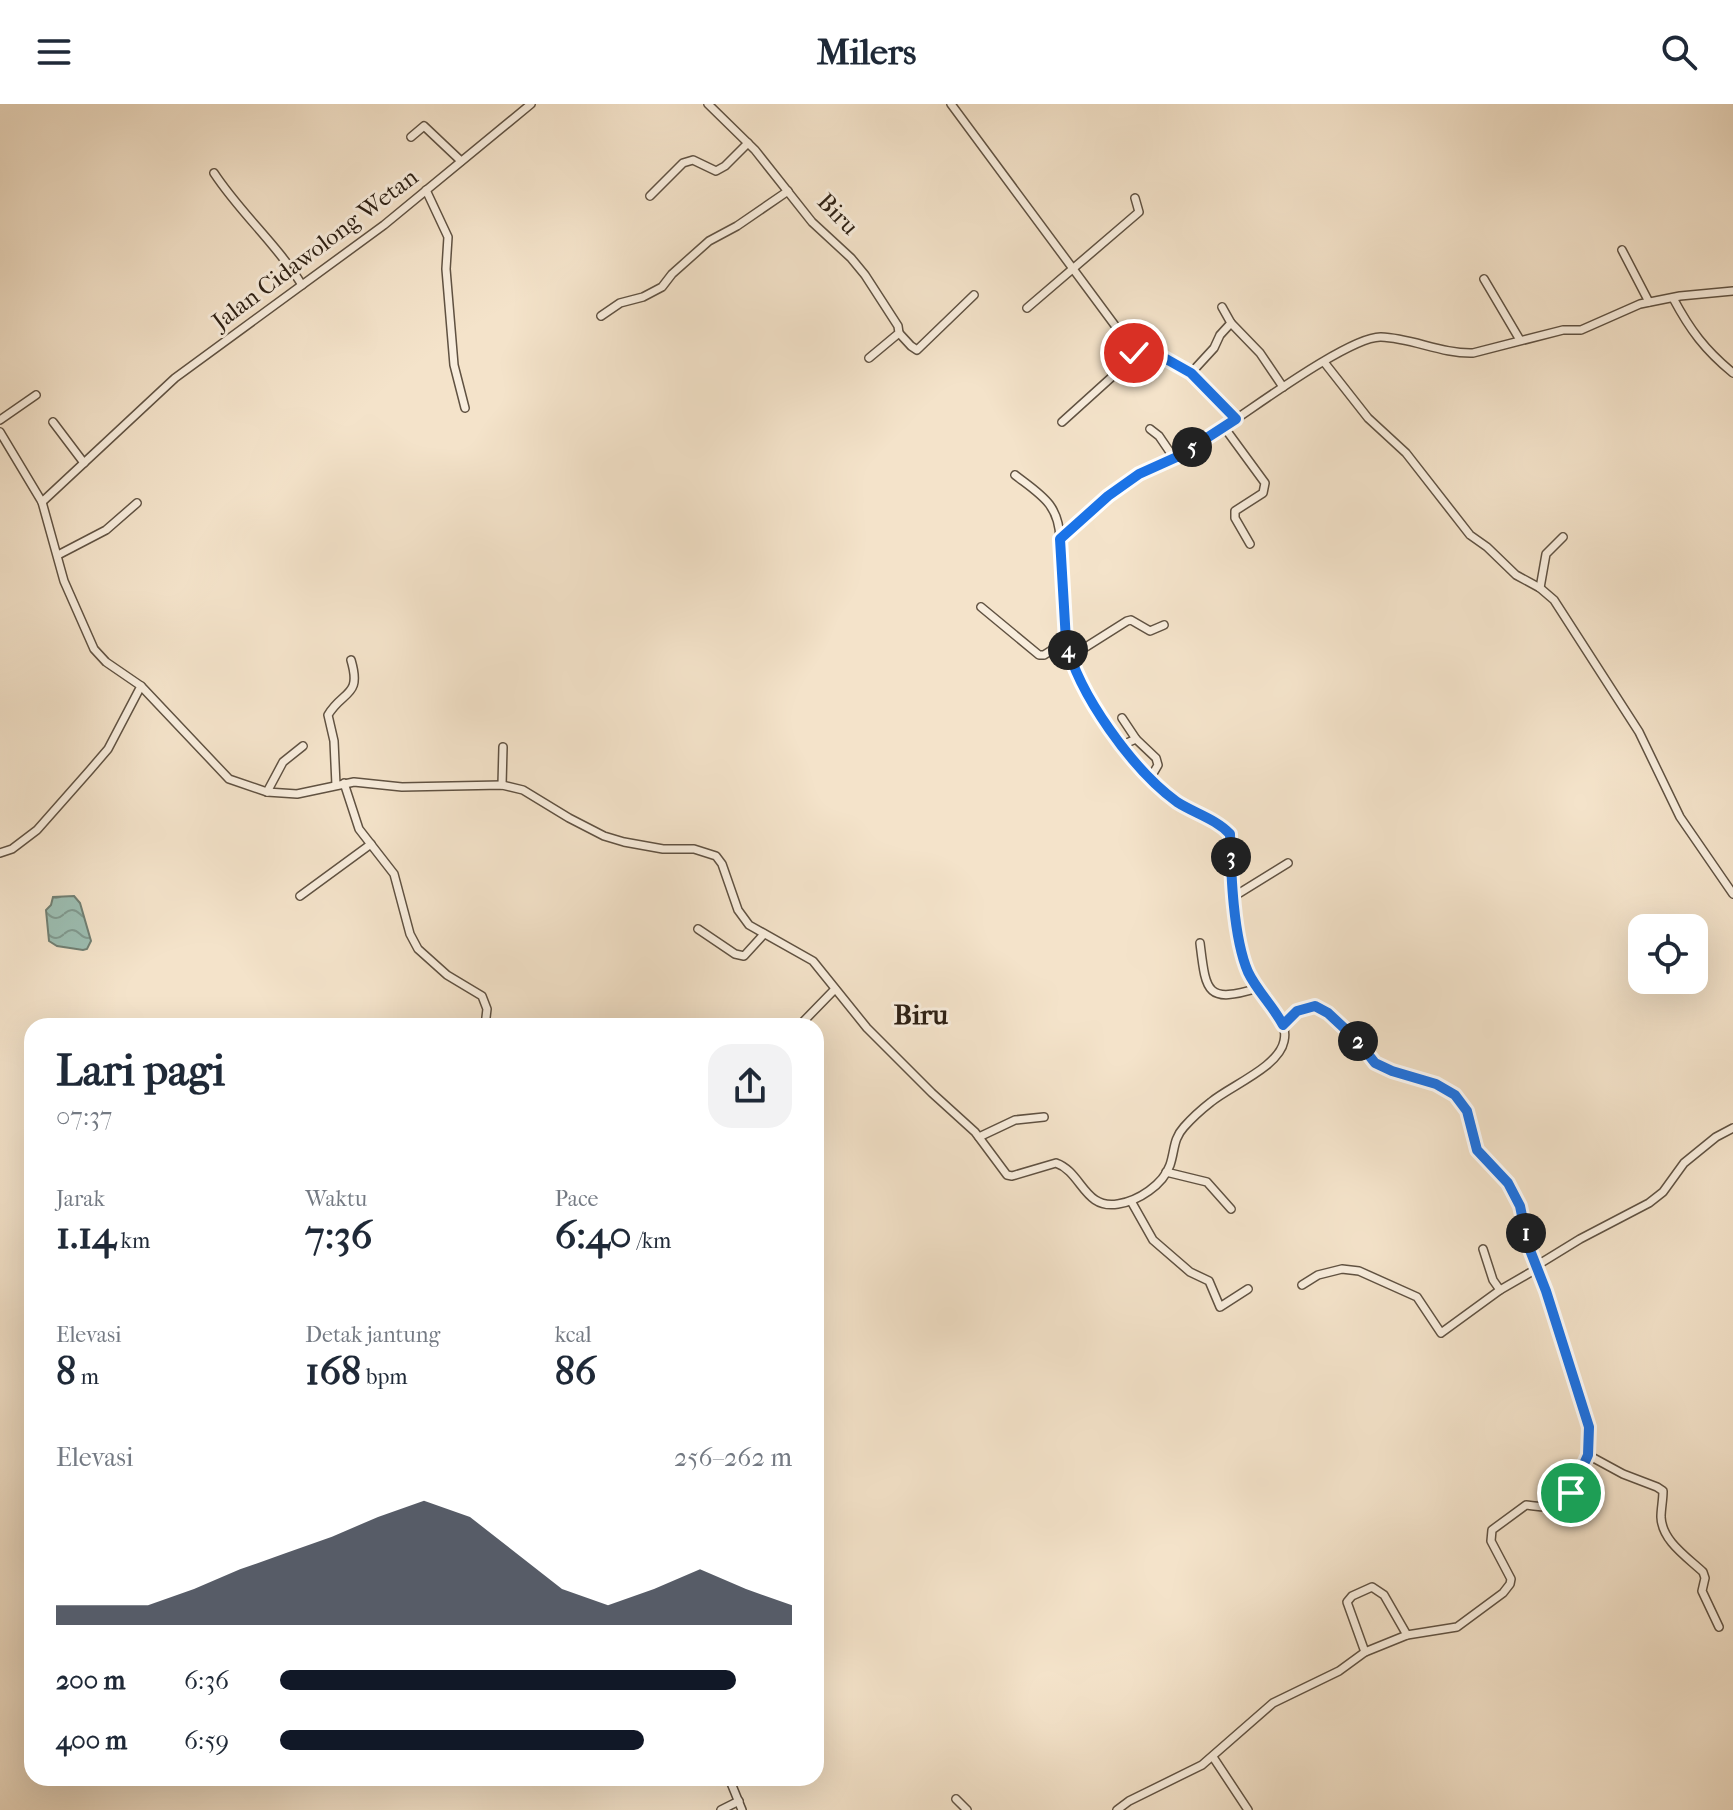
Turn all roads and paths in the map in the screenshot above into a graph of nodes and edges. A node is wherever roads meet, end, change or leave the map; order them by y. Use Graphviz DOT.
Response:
graph roads {
  1 [pos="531,104"];
  2 [pos="708,104"];
  3 [pos="951,104"];
  4 [pos="411,137"];
  5 [pos="748,143"];
  6 [pos="461,161"];
  7 [pos="214,173"];
  8 [pos="426,190"];
  9 [pos="788,191"];
  10 [pos="650,196"];
  11 [pos="1135,198"];
  12 [pos="1622,250"];
  13 [pos="1072,269"];
  14 [pos="1484,279"];
  15 [pos="302,285"];
  16 [pos="1733,291"];
  17 [pos="974,295"];
  18 [pos="1673,298"];
  19 [pos="1649,302"];
  20 [pos="1222,307"];
  21 [pos="1027,308"];
  22 [pos="601,316"];
  23 [pos="1231,323"];
  24 [pos="899,333"];
  25 [pos="1520,340"];
  26 [pos="1136,342"];
  27 [pos="869,358"];
  28 [pos="1324,362"];
  29 [pos="1191,373"];
  30 [pos="1733,373"];
  31 [pos="1283,387"];
  32 [pos="36,395"];
  33 [pos="465,408"];
  34 [pos="1236,419"];
  35 [pos="0,420"];
  36 [pos="53,422"];
  37 [pos="1062,422"];
  38 [pos="1224,427"];
  39 [pos="1150,429"];
  40 [pos="0,432"];
  41 [pos="1174,458"];
  42 [pos="84,463"];
  43 [pos="1015,475"];
  44 [pos="42,502"];
  45 [pos="137,503"];
  46 [pos="1563,537"];
  47 [pos="1060,539"];
  48 [pos="1250,544"];
  49 [pos="58,555"];
  50 [pos="1540,588"];
  51 [pos="981,607"];
  52 [pos="1164,625"];
  53 [pos="1066,641"];
  54 [pos="1070,657"];
  55 [pos="351,660"];
  56 [pos="141,686"];
  57 [pos="1122,718"];
  58 [pos="1136,739"];
  59 [pos="1122,745"];
  60 [pos="303,746"];
  61 [pos="503,747"];
  62 [pos="1151,777"];
  63 [pos="340,784"];
  64 [pos="502,785"];
  65 [pos="267,792"];
  66 [pos="371,844"];
  67 [pos="0,853"];
  68 [pos="1288,863"];
  69 [pos="1733,894"];
  70 [pos="300,896"];
  71 [pos="1233,897"];
  72 [pos="698,929"];
  73 [pos="764,934"];
  74 [pos="1200,943"];
  75 [pos="1258,988"];
  76 [pos="835,989"];
  77 [pos="486,1018"];
  78 [pos="807,1018"];
  79 [pos="1283,1025"];
  80 [pos="1044,1117"];
  81 [pos="1733,1128"];
  82 [pos="979,1137"];
  83 [pos="1166,1172"];
  84 [pos="1131,1201"];
  85 [pos="1231,1209"];
  86 [pos="1483,1249"];
  87 [pos="1537,1267"];
  88 [pos="1302,1285"];
  89 [pos="1248,1289"];
  90 [pos="1500,1290"];
  91 [pos="1588,1455"];
  92 [pos="1719,1627"];
  93 [pos="1407,1635"];
  94 [pos="1365,1652"];
  95 [pos="1213,1757"];
  96 [pos="732,1786"];
  97 [pos="956,1799"];
  98 [pos="741,1806"];
  99 [pos="721,1810"];
  100 [pos="967,1810"];
  101 [pos="1117,1810"];
  102 [pos="1248,1810"];
  1 -- 6 [label="street, Jalan Cidawolong Wetan"];
  2 -- 5 [label="street, Biru"];
  3 -- 13 [label="street"];
  4 -- 6 [label="street"];
  5 -- 9 [label="street, Biru"];
  5 -- 10 [label="street"];
  6 -- 8 [label="street, Jalan Cidawolong Wetan"];
  7 -- 15 [label="street"];
  8 -- 15 [label="street, Jalan Cidawolong Wetan"];
  8 -- 33 [label="street"];
  9 -- 22 [label="street"];
  9 -- 24 [label="street, Biru"];
  11 -- 13 [label="street"];
  12 -- 19 [label="street"];
  13 -- 21 [label="street"];
  13 -- 26 [label="street"];
  14 -- 25 [label="street"];
  15 -- 42 [label="street, Jalan Cidawolong Wetan"];
  16 -- 18 [label="street"];
  17 -- 24 [label="street"];
  18 -- 19 [label="street"];
  18 -- 30 [label="street"];
  19 -- 25 [label="street"];
  20 -- 23 [label="street"];
  23 -- 29 [label="street"];
  23 -- 31 [label="street"];
  24 -- 27 [label="street"];
  25 -- 28 [label="street"];
  26 -- 29 [label="street"];
  26 -- 37 [label="street"];
  28 -- 31 [label="street"];
  28 -- 50 [label="street"];
  29 -- 34 [label="street"];
  31 -- 34 [label="street"];
  32 -- 35 [label="street"];
  34 -- 38 [label="street"];
  36 -- 42 [label="street"];
  38 -- 41 [label="street"];
  38 -- 48 [label="street"];
  39 -- 41 [label="street"];
  40 -- 44 [label="street"];
  41 -- 47 [label="street"];
  42 -- 44 [label="street"];
  43 -- 47 [label="street"];
  44 -- 49 [label="street"];
  45 -- 49 [label="street"];
  46 -- 50 [label="street"];
  47 -- 53 [label="street"];
  49 -- 56 [label="street"];
  50 -- 69 [label="street"];
  51 -- 53 [label="street"];
  52 -- 54 [label="street"];
  53 -- 54 [label="street"];
  54 -- 59 [label="street"];
  55 -- 63 [label="street"];
  56 -- 65 [label="street"];
  56 -- 67 [label="street"];
  57 -- 58 [label="street"];
  58 -- 59 [label="street"];
  58 -- 62 [label="street"];
  59 -- 62 [label="street"];
  60 -- 65 [label="street"];
  61 -- 64 [label="street"];
  62 -- 71 [label="street"];
  63 -- 64 [label="street"];
  63 -- 65 [label="street"];
  63 -- 66 [label="street"];
  64 -- 73 [label="street"];
  66 -- 70 [label="street"];
  66 -- 77 [label="street"];
  68 -- 71 [label="street"];
  71 -- 75 [label="street"];
  72 -- 73 [label="street"];
  73 -- 76 [label="street"];
  74 -- 75 [label="street"];
  75 -- 79 [label="street"];
  76 -- 78 [label="street"];
  76 -- 82 [label="street"];
  79 -- 83 [label="street"];
  79 -- 87 [label="street"];
  80 -- 82 [label="street"];
  81 -- 87 [label="street"];
  82 -- 84 [label="street"];
  83 -- 84 [label="street"];
  83 -- 85 [label="street"];
  84 -- 89 [label="street"];
  86 -- 90 [label="street"];
  87 -- 90 [label="street"];
  87 -- 91 [label="street"];
  88 -- 90 [label="street"];
  91 -- 92 [label="street"];
  91 -- 93 [label="street"];
  93 -- 94 [label="street"];
  93 -- 94 [label="street"];
  94 -- 95 [label="street"];
  95 -- 101 [label="street"];
  95 -- 102 [label="street"];
  96 -- 98 [label="street"];
  97 -- 100 [label="street"];
  98 -- 99 [label="street"];
}
